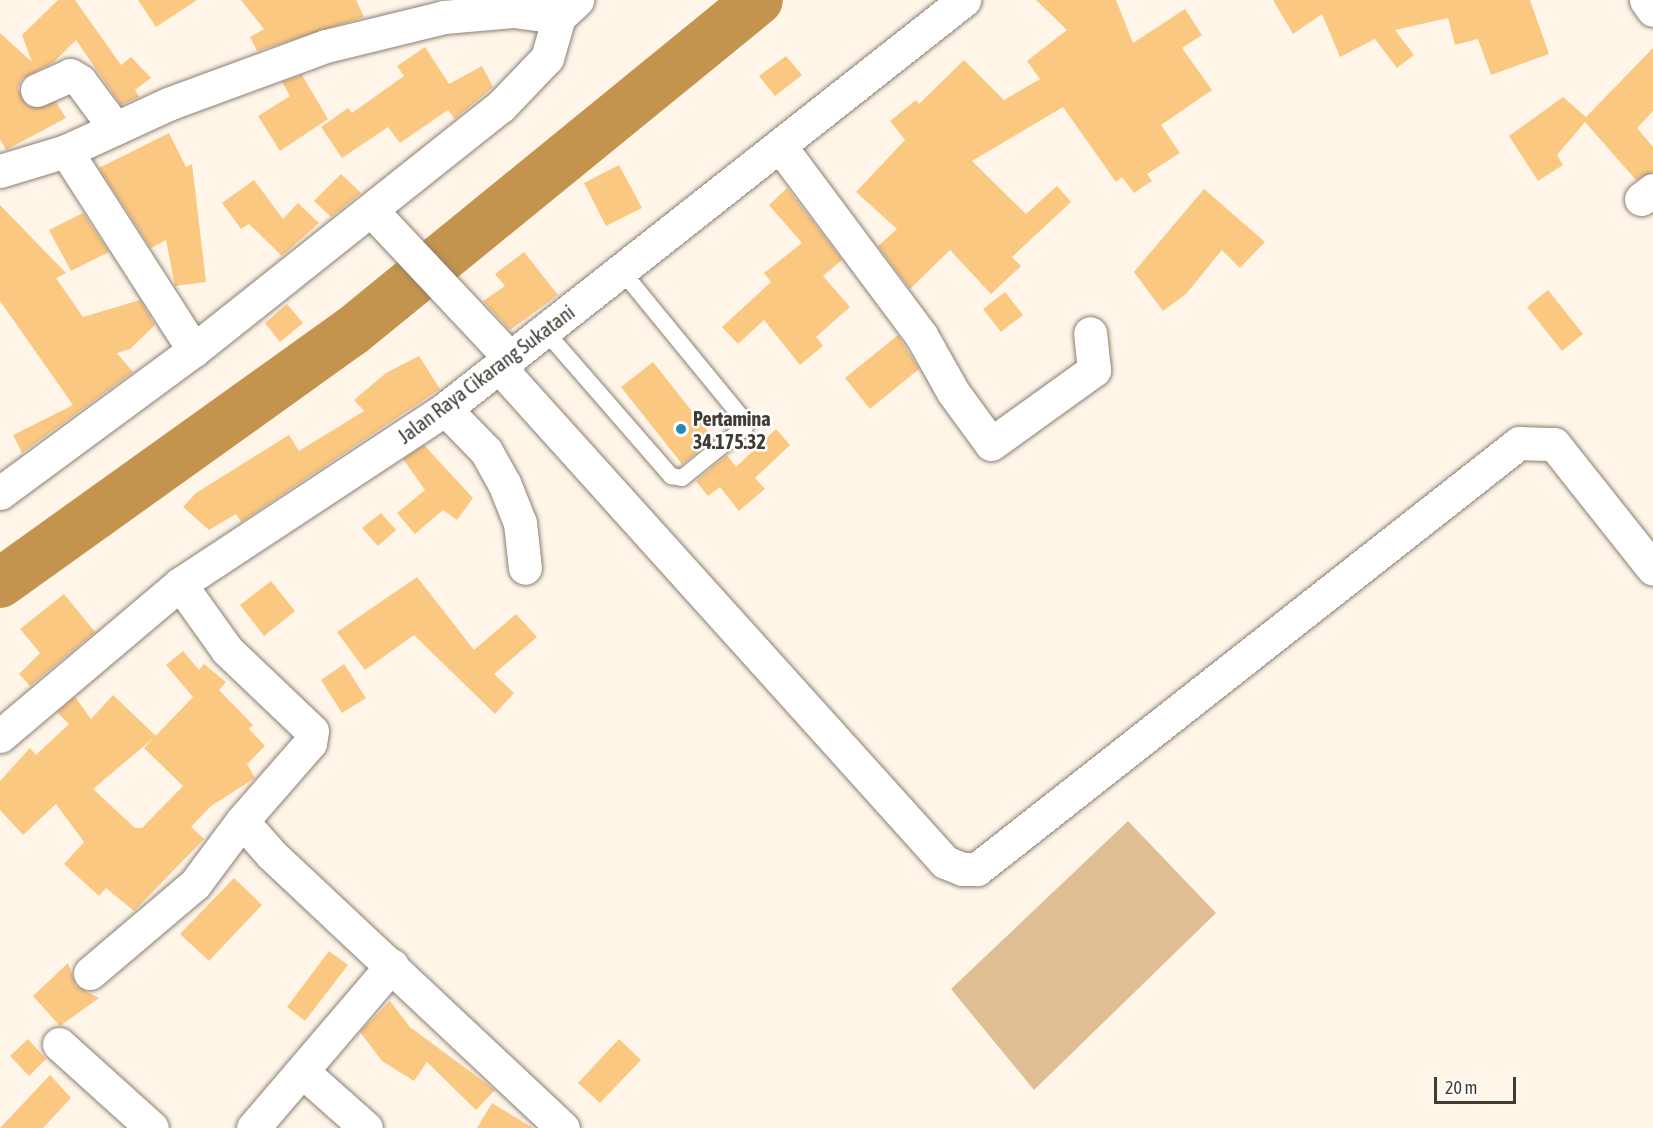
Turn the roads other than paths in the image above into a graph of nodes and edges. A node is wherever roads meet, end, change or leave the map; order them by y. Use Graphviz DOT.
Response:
graph roads {
  1 [pos="964,0"];
  2 [pos="1646,0"];
  3 [pos="568,8"];
  4 [pos="1653,10"];
  5 [pos="37,90"];
  6 [pos="115,128"];
  7 [pos="780,146"];
  8 [pos="66,151"];
  9 [pos="0,171"];
  10 [pos="372,210"];
  11 [pos="622,271"];
  12 [pos="546,332"];
  13 [pos="1090,333"];
  14 [pos="194,350"];
  15 [pos="505,363"];
  16 [pos="445,410"];
  17 [pos="0,492"];
  18 [pos="525,568"];
  19 [pos="1653,569"];
  20 [pos="180,584"];
  21 [pos="0,736"];
  22 [pos="242,821"];
  23 [pos="392,965"];
  24 [pos="90,973"];
  25 [pos="59,1044"];
  26 [pos="303,1072"];
  27 [pos="152,1128"];
  28 [pos="252,1128"];
  29 [pos="366,1128"];
  30 [pos="563,1128"];
  1 -- 7 [label="street, Jalan Raya Cikarang Sukatani"];
  2 -- 4 [label="street"];
  3 -- 6 [label="street"];
  3 -- 10 [label="street"];
  5 -- 6 [label="street"];
  6 -- 8 [label="street"];
  7 -- 11 [label="street, Jalan Raya Cikarang Sukatani"];
  7 -- 13 [label="street"];
  8 -- 9 [label="street"];
  8 -- 14 [label="street"];
  10 -- 14 [label="street"];
  10 -- 15 [label="street"];
  11 -- 12 [label="street, Jalan Raya Cikarang Sukatani"];
  11 -- 12 [label="lane"];
  12 -- 15 [label="street, Jalan Raya Cikarang Sukatani"];
  14 -- 17 [label="street"];
  15 -- 16 [label="street, Jalan Raya Cikarang Sukatani"];
  15 -- 19 [label="street"];
  16 -- 18 [label="street"];
  16 -- 20 [label="street, Jalan Raya Cikarang Sukatani"];
  20 -- 21 [label="street, Jalan Raya Cikarang Sukatani"];
  20 -- 22 [label="street"];
  22 -- 23 [label="street"];
  22 -- 24 [label="street"];
  23 -- 26 [label="street"];
  23 -- 30 [label="street"];
  25 -- 27 [label="street"];
  26 -- 28 [label="street"];
  26 -- 29 [label="street"];
}
